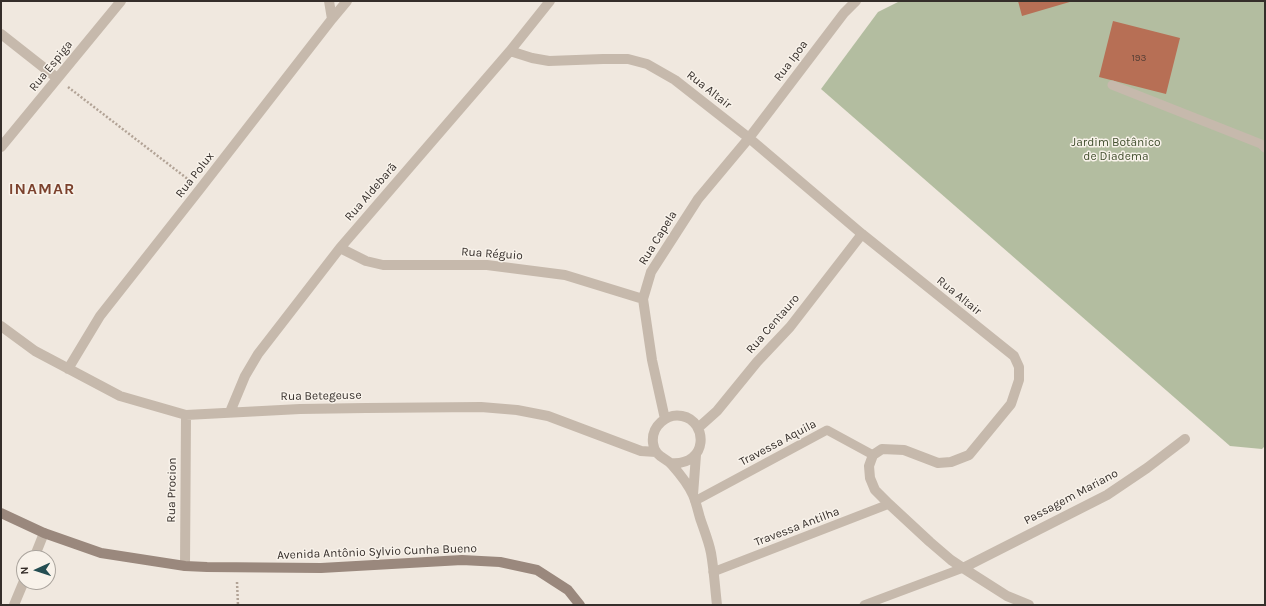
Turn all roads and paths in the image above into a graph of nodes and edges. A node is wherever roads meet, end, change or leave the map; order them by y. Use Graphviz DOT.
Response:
graph roads {
  1 [pos="121,1"];
  2 [pos="329,1"];
  3 [pos="347,1"];
  4 [pos="550,1"];
  5 [pos="856,1"];
  6 [pos="332,18"];
  7 [pos="1,34"];
  8 [pos="510,51"];
  9 [pos="57,78"];
  10 [pos="1112,85"];
  11 [pos="749,138"];
  12 [pos="1,147"];
  13 [pos="1265,148"];
  14 [pos="200,189"];
  15 [pos="862,234"];
  16 [pos="340,248"];
  17 [pos="643,299"];
  18 [pos="1,326"];
  19 [pos="68,369"];
  20 [pos="230,412"];
  21 [pos="186,415"];
  22 [pos="666,419"];
  23 [pos="698,428"];
  24 [pos="1185,439"];
  25 [pos="656,452"];
  26 [pos="696,455"];
  27 [pos="873,455"];
  28 [pos="671,463"];
  29 [pos="694,498"];
  30 [pos="889,504"];
  31 [pos="1,513"];
  32 [pos="44,533"];
  33 [pos="37,550"];
  34 [pos="185,566"];
  35 [pos="963,568"];
  36 [pos="713,572"];
  37 [pos="20,590"];
  38 [pos="238,592"];
  39 [pos="14,605"];
  40 [pos="238,605"];
  41 [pos="580,605"];
  42 [pos="717,605"];
  43 [pos="864,605"];
  44 [pos="1029,605"];
  1 -- 9 [label="street, Rua Espiga"];
  2 -- 6 [label="street"];
  3 -- 6 [label="street, Rua Polux"];
  4 -- 8 [label="street, Rua Aldebarã"];
  5 -- 11 [label="street, Rua Ipoa"];
  6 -- 14 [label="street, Rua Polux"];
  7 -- 9 [label="street"];
  8 -- 11 [label="street, Rua Altair"];
  8 -- 16 [label="street, Rua Aldebarã"];
  9 -- 12 [label="street, Rua Espiga"];
  9 -- 14 [label="path"];
  10 -- 13 [label="lane"];
  11 -- 15 [label="street, Rua Altair"];
  11 -- 17 [label="street, Rua Capela"];
  14 -- 19 [label="street, Rua Polux"];
  15 -- 23 [label="street, Rua Centauro"];
  15 -- 27 [label="street, Rua Altair"];
  16 -- 17 [label="street, Rua Réguio"];
  16 -- 20 [label="street, Rua Aldebarã"];
  17 -- 22 [label="street, Rua Capela"];
  18 -- 19 [label="street, Rua Betegeuse"];
  19 -- 21 [label="street, Rua Betegeuse"];
  20 -- 21 [label="street, Rua Betegeuse"];
  20 -- 25 [label="street, Rua Betegeuse"];
  21 -- 34 [label="street, Rua Procion"];
  22 -- 23 [label="street"];
  22 -- 25 [label="street"];
  23 -- 26 [label="street"];
  24 -- 35 [label="street, Passagem Mariano"];
  25 -- 28 [label="street"];
  26 -- 28 [label="street"];
  26 -- 29 [label="street"];
  27 -- 29 [label="lane, Travessa Aquila"];
  27 -- 30 [label="street"];
  28 -- 29 [label="street"];
  29 -- 36 [label="street"];
  30 -- 35 [label="street"];
  30 -- 36 [label="lane, Travessa Antilha"];
  31 -- 32 [label="main road, Avenida Antônio Sylvio Cunha Bueno"];
  32 -- 33 [label="street"];
  32 -- 34 [label="main road, Avenida Antônio Sylvio Cunha Bueno"];
  34 -- 41 [label="main road, Avenida Antônio Sylvio Cunha Bueno"];
  35 -- 43 [label="lane"];
  35 -- 44 [label="street"];
  36 -- 42 [label="street"];
  37 -- 39 [label="street"];
  38 -- 40 [label="path"];
}
